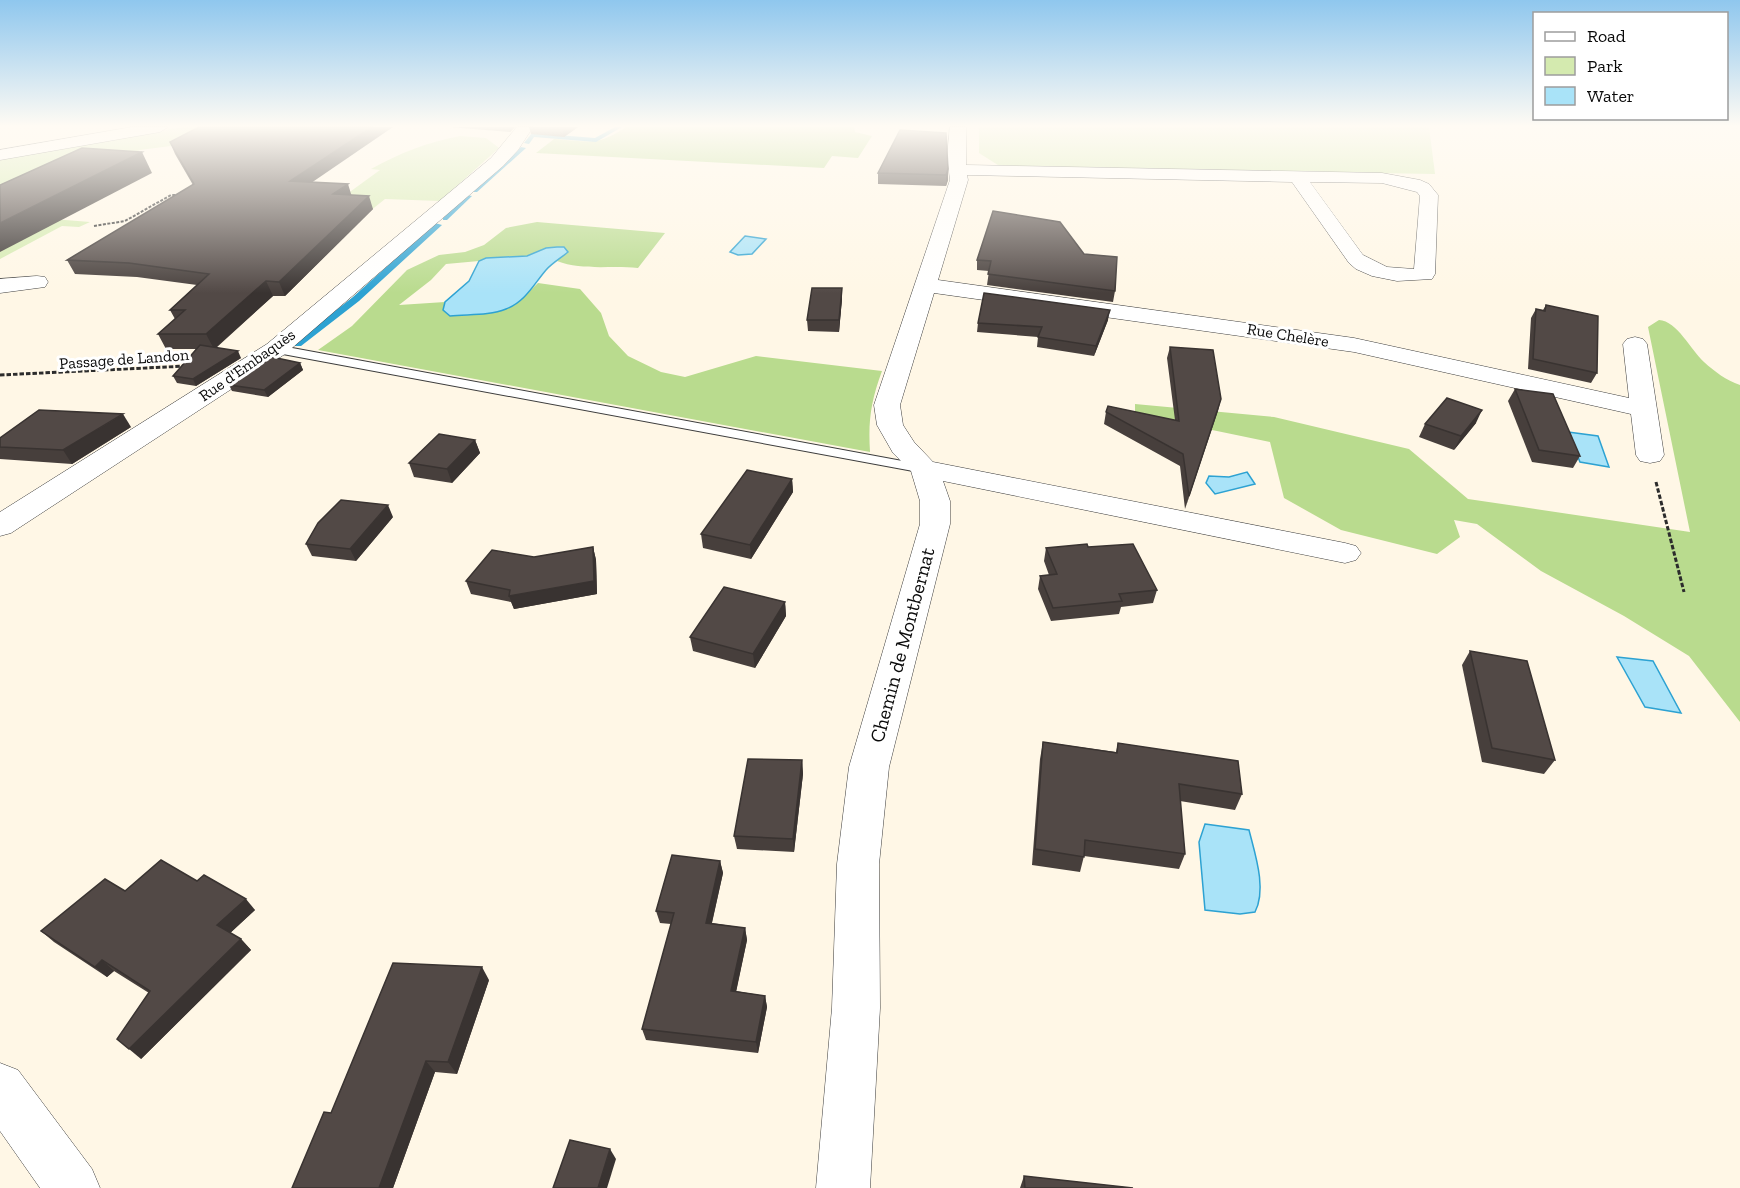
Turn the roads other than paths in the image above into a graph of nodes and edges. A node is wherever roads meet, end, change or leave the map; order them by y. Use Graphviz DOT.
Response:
graph roads {
  1 [pos="473,182"];
  2 [pos="958,182"];
  3 [pos="1301,182"];
  4 [pos="1407,182"];
  5 [pos="37,282"];
  6 [pos="927,285"];
  7 [pos="0,286"];
  8 [pos="1635,344"];
  9 [pos="276,349"];
  10 [pos="1644,409"];
  11 [pos="1650,455"];
  12 [pos="924,469"];
  13 [pos="0,526"];
  14 [pos="1345,553"];
  15 [pos="0,1088"];
  16 [pos="73,1188"];
  17 [pos="843,1188"];
  1 -- 9 [label="street, Rue d'Embaquès"];
  2 -- 6 [label="street, Chemin de Montbernat"];
  3 -- 4 [label="street"];
  5 -- 7 [label="street"];
  6 -- 10 [label="street, Rue Chelère"];
  6 -- 12 [label="street, Chemin de Montbernat"];
  8 -- 10 [label="street"];
  9 -- 12 [label="lane"];
  9 -- 13 [label="street, Rue d'Embaquès"];
  10 -- 11 [label="street"];
  12 -- 14 [label="street"];
  12 -- 17 [label="street, Chemin de Montbernat"];
  15 -- 16 [label="street"];
}
